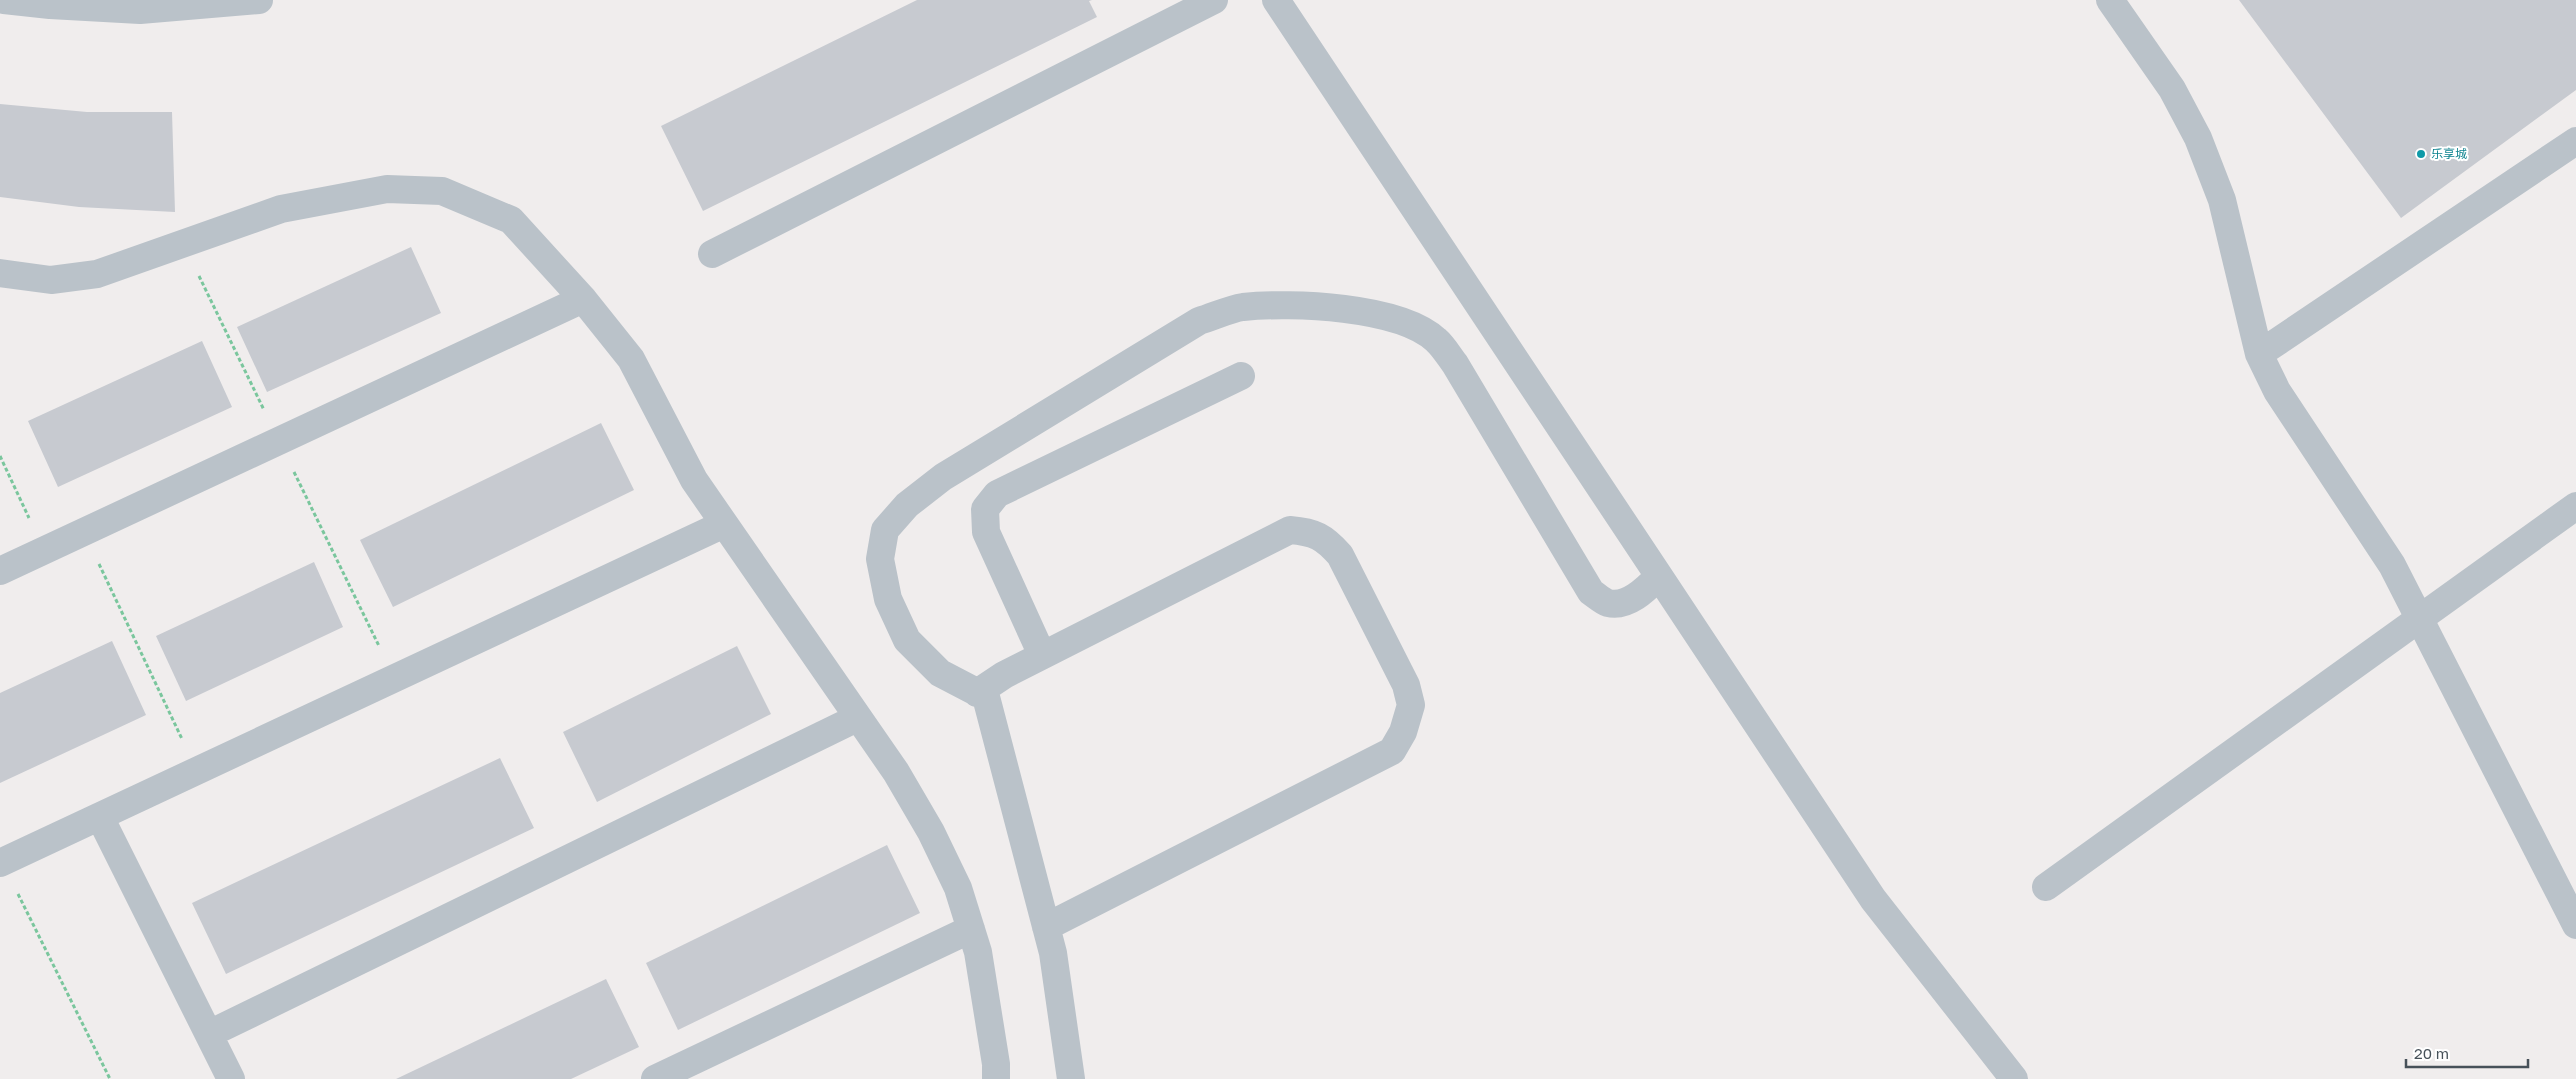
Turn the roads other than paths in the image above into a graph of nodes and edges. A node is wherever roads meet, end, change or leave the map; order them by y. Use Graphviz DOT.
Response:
graph roads {
  1 [pos="4,0"];
  2 [pos="259,0"];
  3 [pos="1214,0"];
  4 [pos="1276,0"];
  5 [pos="2110,0"];
  6 [pos="2576,140"];
  7 [pos="712,254"];
  8 [pos="0,273"];
  9 [pos="583,299"];
  10 [pos="2259,354"];
  11 [pos="1241,376"];
  12 [pos="2576,506"];
  13 [pos="724,524"];
  14 [pos="0,571"];
  15 [pos="1659,576"];
  16 [pos="2419,618"];
  17 [pos="1042,655"];
  18 [pos="977,693"];
  19 [pos="857,718"];
  20 [pos="100,816"];
  21 [pos="1,862"];
  22 [pos="2046,887"];
  23 [pos="2576,925"];
  24 [pos="1046,927"];
  25 [pos="971,929"];
  26 [pos="209,1034"];
  27 [pos="231,1079"];
  28 [pos="655,1079"];
  29 [pos="996,1079"];
  30 [pos="1072,1079"];
  31 [pos="2014,1079"];
  1 -- 2 [label="street"];
  3 -- 7 [label="street"];
  4 -- 15 [label="street"];
  5 -- 10 [label="street"];
  6 -- 10 [label="street"];
  8 -- 9 [label="street"];
  9 -- 13 [label="street"];
  9 -- 14 [label="street"];
  10 -- 16 [label="street"];
  11 -- 17 [label="street"];
  12 -- 16 [label="street"];
  13 -- 19 [label="street"];
  13 -- 20 [label="street"];
  15 -- 18 [label="street"];
  15 -- 31 [label="street"];
  16 -- 22 [label="street"];
  16 -- 23 [label="street"];
  17 -- 18 [label="street"];
  17 -- 24 [label="street"];
  18 -- 24 [label="street"];
  19 -- 25 [label="street"];
  19 -- 26 [label="street"];
  20 -- 21 [label="street"];
  20 -- 26 [label="street"];
  24 -- 30 [label="street"];
  25 -- 28 [label="street"];
  25 -- 29 [label="street"];
  26 -- 27 [label="street"];
}
